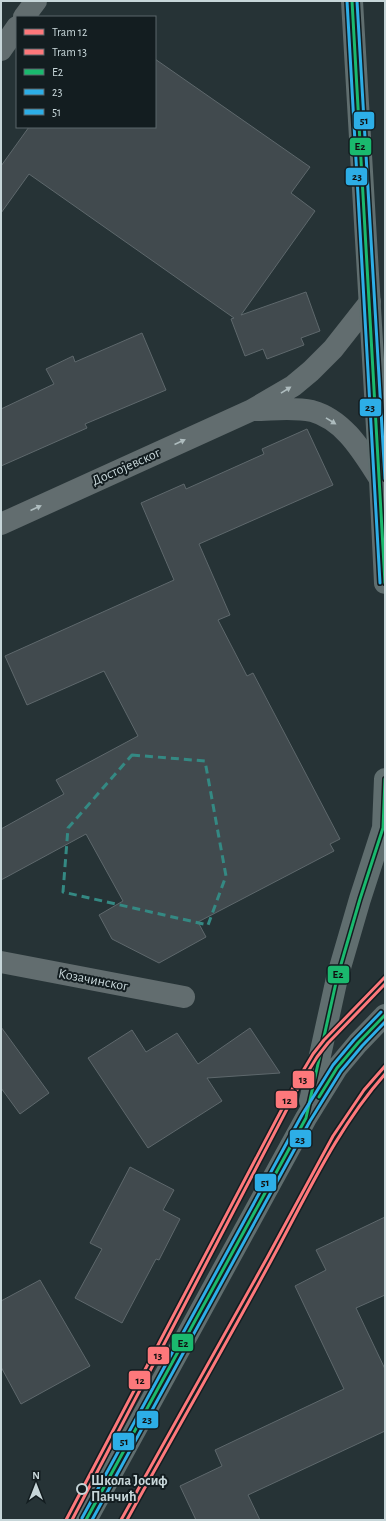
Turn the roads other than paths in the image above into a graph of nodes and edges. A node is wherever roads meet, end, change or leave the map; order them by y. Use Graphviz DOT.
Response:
graph roads {
  1 [pos="36,1"];
  2 [pos="352,1"];
  3 [pos="25,16"];
  4 [pos="16,28"];
  5 [pos="1,50"];
  6 [pos="370,302"];
  7 [pos="252,410"];
  8 [pos="380,479"];
  9 [pos="1,524"];
  10 [pos="385,583"];
  11 [pos="385,779"];
  12 [pos="384,835"];
  13 [pos="1,962"];
  14 [pos="184,997"];
  15 [pos="385,1015"];
  16 [pos="306,1118"];
  17 [pos="86,1520"];
  1 -- 3 [label="street"];
  2 -- 6 [label="main road"];
  4 -- 5 [label="street"];
  7 -- 6 [label="street, Достојевског, one-way"];
  6 -- 8 [label="main road"];
  7 -- 8 [label="street, Достојевског, one-way"];
  9 -- 7 [label="street, Достојевског, one-way"];
  8 -- 10 [label="main road"];
  11 -- 12 [label="main road"];
  12 -- 16 [label="main road"];
  13 -- 14 [label="street, Козачинског"];
  15 -- 16 [label="main road"];
  16 -- 17 [label="main road"];
}
